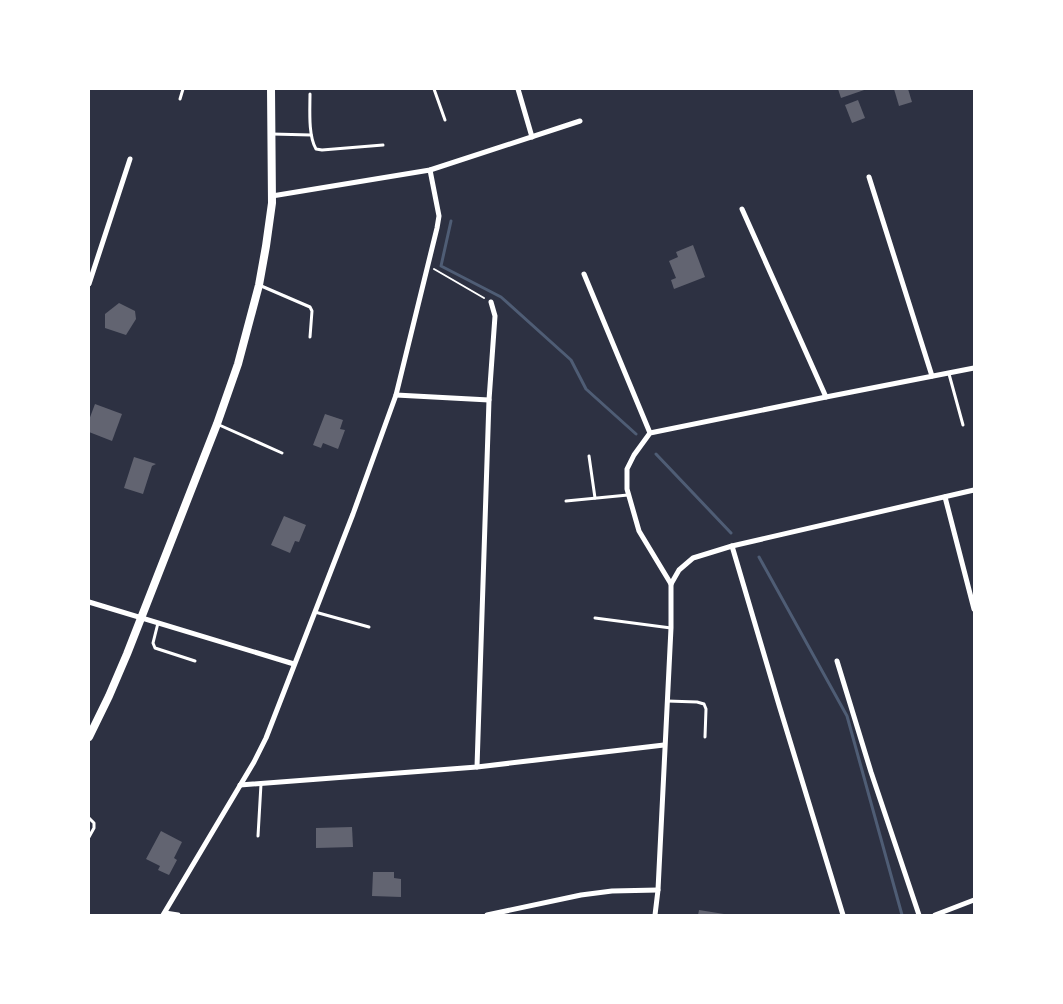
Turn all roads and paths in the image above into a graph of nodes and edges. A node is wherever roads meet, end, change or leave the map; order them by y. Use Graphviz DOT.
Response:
graph roads {
  1 [pos="183,89"];
  2 [pos="271,89"];
  3 [pos="434,89"];
  4 [pos="518,89"];
  5 [pos="310,94"];
  6 [pos="180,99"];
  7 [pos="445,120"];
  8 [pos="580,120"];
  9 [pos="272,134"];
  10 [pos="311,135"];
  11 [pos="532,137"];
  12 [pos="383,145"];
  13 [pos="130,159"];
  14 [pos="430,170"];
  15 [pos="869,177"];
  16 [pos="272,196"];
  17 [pos="742,209"];
  18 [pos="428,265"];
  19 [pos="584,274"];
  20 [pos="89,284"];
  21 [pos="259,285"];
  22 [pos="491,302"];
  23 [pos="310,337"];
  24 [pos="974,368"];
  25 [pos="949,373"];
  26 [pos="932,376"];
  27 [pos="396,395"];
  28 [pos="826,396"];
  29 [pos="489,400"];
  30 [pos="217,424"];
  31 [pos="963,425"];
  32 [pos="650,433"];
  33 [pos="282,453"];
  34 [pos="589,456"];
  35 [pos="974,490"];
  36 [pos="629,494"];
  37 [pos="945,497"];
  38 [pos="594,498"];
  39 [pos="566,501"];
  40 [pos="732,546"];
  41 [pos="671,584"];
  42 [pos="89,602"];
  43 [pos="974,609"];
  44 [pos="314,612"];
  45 [pos="141,618"];
  46 [pos="595,618"];
  47 [pos="158,623"];
  48 [pos="369,627"];
  49 [pos="671,628"];
  50 [pos="195,661"];
  51 [pos="837,661"];
  52 [pos="294,664"];
  53 [pos="667,701"];
  54 [pos="89,737"];
  55 [pos="705,737"];
  56 [pos="664,745"];
  57 [pos="477,767"];
  58 [pos="262,783"];
  59 [pos="240,785"];
  60 [pos="89,818"];
  61 [pos="258,836"];
  62 [pos="89,837"];
  63 [pos="658,890"];
  64 [pos="974,900"];
  65 [pos="164,914"];
  66 [pos="178,915"];
  67 [pos="487,915"];
  68 [pos="656,915"];
  69 [pos="843,915"];
  70 [pos="919,915"];
  71 [pos="935,915"];
  1 -- 6 [label="lane"];
  2 -- 9 [label="street"];
  3 -- 7 [label="lane"];
  4 -- 11 [label="street"];
  5 -- 10 [label="lane"];
  8 -- 11 [label="street"];
  9 -- 10 [label="lane"];
  9 -- 16 [label="street"];
  10 -- 12 [label="lane"];
  11 -- 14 [label="street"];
  13 -- 20 [label="street"];
  14 -- 16 [label="street"];
  14 -- 18 [label="street"];
  15 -- 26 [label="street"];
  16 -- 21 [label="street"];
  17 -- 28 [label="street"];
  18 -- 22 [label="path"];
  18 -- 27 [label="street"];
  19 -- 32 [label="street"];
  21 -- 23 [label="lane"];
  21 -- 30 [label="street"];
  22 -- 29 [label="street"];
  24 -- 25 [label="street"];
  25 -- 26 [label="street"];
  25 -- 31 [label="lane"];
  26 -- 28 [label="street"];
  27 -- 29 [label="street"];
  27 -- 44 [label="street"];
  28 -- 32 [label="street"];
  29 -- 57 [label="street"];
  30 -- 33 [label="lane"];
  30 -- 45 [label="street"];
  32 -- 36 [label="street"];
  34 -- 38 [label="lane"];
  35 -- 37 [label="street"];
  36 -- 38 [label="lane"];
  36 -- 41 [label="street"];
  37 -- 40 [label="street"];
  37 -- 43 [label="street"];
  38 -- 39 [label="lane"];
  40 -- 41 [label="street"];
  40 -- 69 [label="street"];
  41 -- 49 [label="street"];
  42 -- 45 [label="street"];
  44 -- 48 [label="lane"];
  44 -- 52 [label="street"];
  45 -- 47 [label="street"];
  45 -- 54 [label="street"];
  46 -- 49 [label="lane"];
  47 -- 50 [label="lane"];
  47 -- 52 [label="street"];
  49 -- 53 [label="street"];
  51 -- 70 [label="street"];
  52 -- 59 [label="street"];
  53 -- 55 [label="lane"];
  53 -- 56 [label="street"];
  56 -- 57 [label="street"];
  56 -- 63 [label="street"];
  57 -- 58 [label="street"];
  58 -- 59 [label="street"];
  58 -- 61 [label="lane"];
  59 -- 65 [label="street"];
  60 -- 62 [label="lane"];
  63 -- 67 [label="street"];
  63 -- 68 [label="street"];
  64 -- 71 [label="street"];
  65 -- 66 [label="street"];
}
